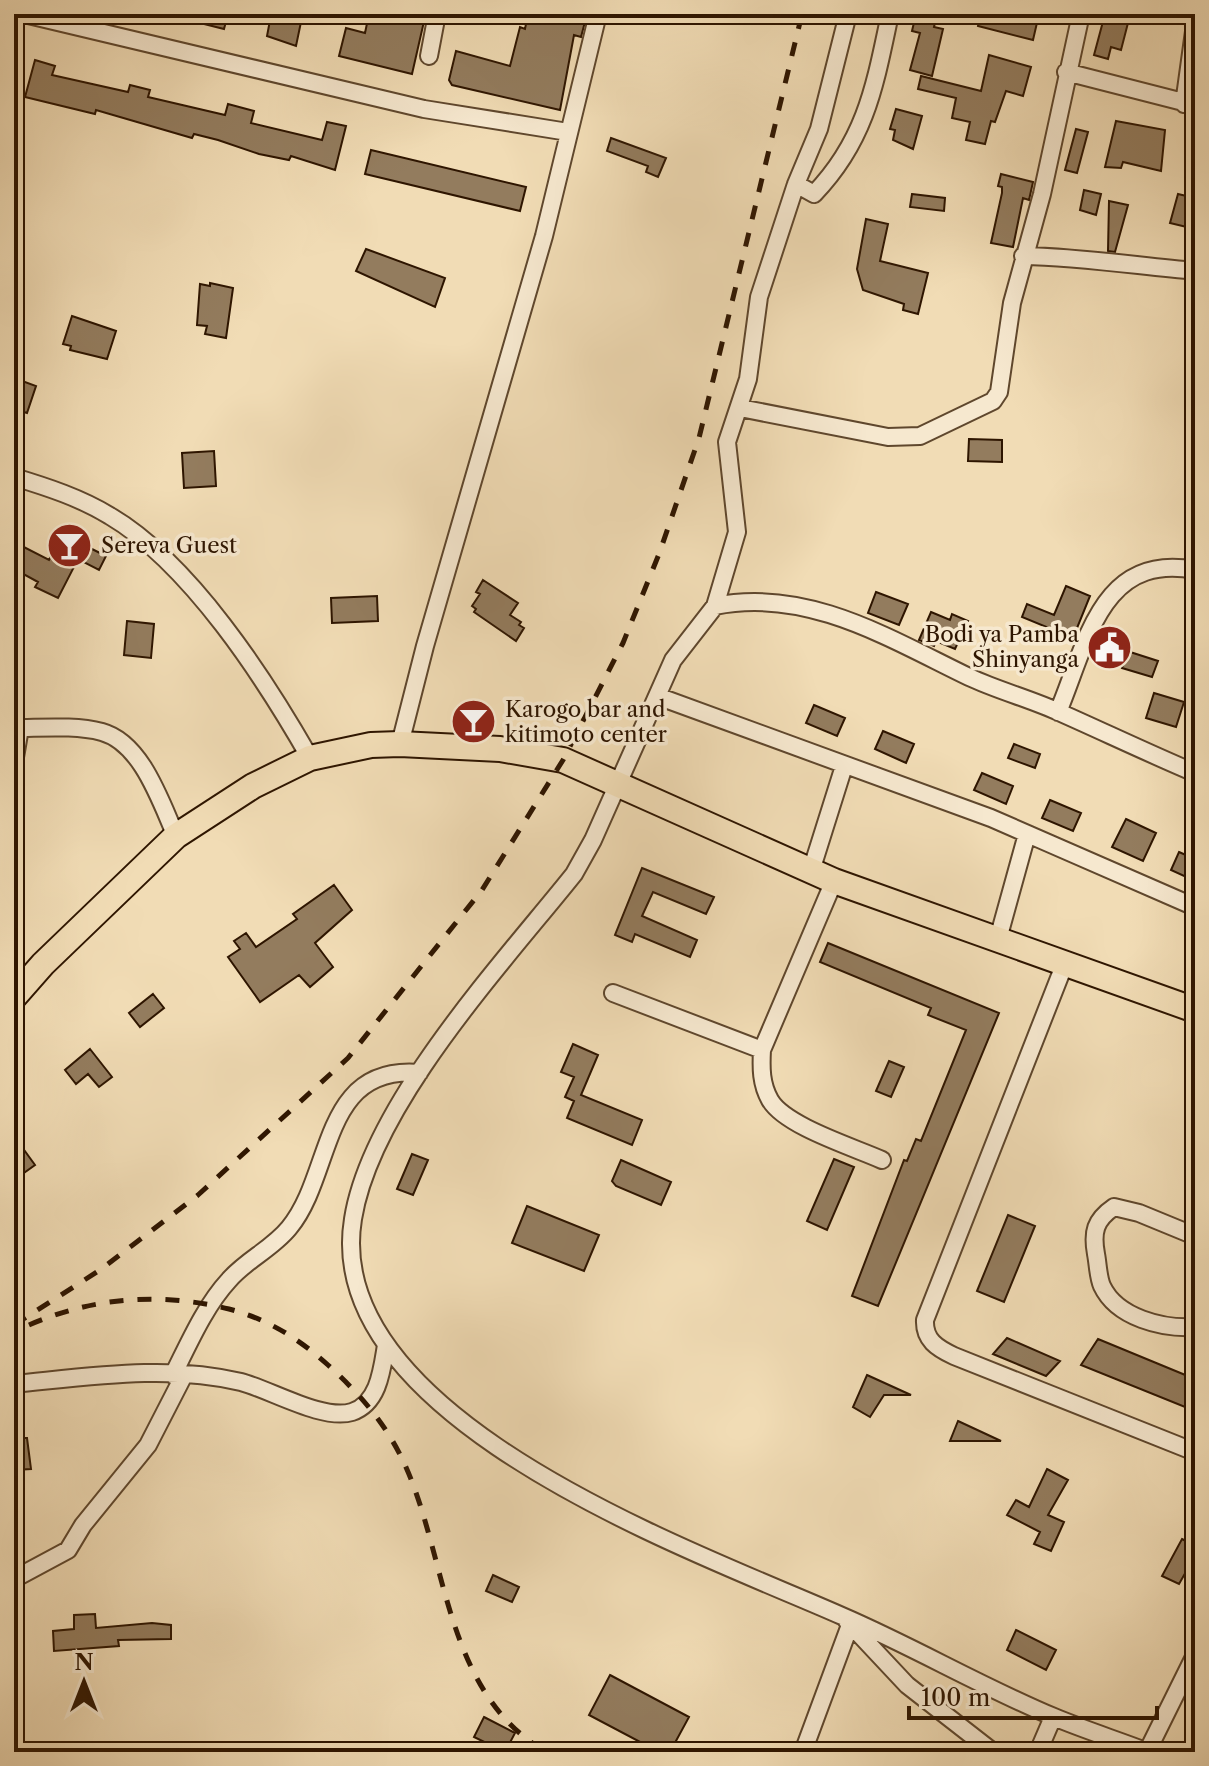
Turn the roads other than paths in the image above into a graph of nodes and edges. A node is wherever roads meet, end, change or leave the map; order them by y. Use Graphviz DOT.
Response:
graph roads {
  1 [pos="24,14"];
  2 [pos="437,14"];
  3 [pos="598,14"];
  4 [pos="848,14"];
  5 [pos="890,14"];
  6 [pos="1081,14"];
  7 [pos="1195,24"];
  8 [pos="429,56"];
  9 [pos="1066,72"];
  10 [pos="1189,104"];
  11 [pos="568,132"];
  12 [pos="796,184"];
  13 [pos="1023,256"];
  14 [pos="1195,271"];
  15 [pos="740,408"];
  16 [pos="14,477"];
  17 [pos="1195,570"];
  18 [pos="715,606"];
  19 [pos="657,696"];
  20 [pos="1058,712"];
  21 [pos="17,728"];
  22 [pos="400,744"];
  23 [pos="310,758"];
  24 [pos="14,763"];
  25 [pos="844,766"];
  26 [pos="1195,773"];
  27 [pos="620,783"];
  28 [pos="1027,834"];
  29 [pos="176,836"];
  30 [pos="811,871"];
  31 [pos="834,881"];
  32 [pos="1195,907"];
  33 [pos="998,939"];
  34 [pos="1065,963"];
  35 [pos="613,993"];
  36 [pos="14,997"];
  37 [pos="1195,1010"];
  38 [pos="762,1050"];
  39 [pos="419,1073"];
  40 [pos="882,1160"];
  41 [pos="1195,1236"];
  42 [pos="1195,1327"];
  43 [pos="386,1345"];
  44 [pos="178,1375"];
  45 [pos="14,1384"];
  46 [pos="1195,1452"];
  47 [pos="14,1579"];
  48 [pos="847,1621"];
  49 [pos="1195,1655"];
  50 [pos="1053,1717"];
  51 [pos="803,1752"];
  52 [pos="993,1752"];
  53 [pos="1038,1752"];
  54 [pos="1147,1752"];
  1 -- 11 [label="street"];
  2 -- 8 [label="street"];
  3 -- 11 [label="street"];
  4 -- 12 [label="street"];
  5 -- 12 [label="street"];
  6 -- 9 [label="street"];
  7 -- 10 [label="street"];
  9 -- 10 [label="street"];
  9 -- 13 [label="street"];
  11 -- 22 [label="street"];
  12 -- 15 [label="street"];
  13 -- 14 [label="street"];
  13 -- 15 [label="street"];
  15 -- 18 [label="street"];
  16 -- 23 [label="street"];
  17 -- 20 [label="street"];
  18 -- 19 [label="street"];
  18 -- 20 [label="street"];
  19 -- 25 [label="street"];
  19 -- 27 [label="street"];
  20 -- 26 [label="street"];
  21 -- 24 [label="street"];
  21 -- 29 [label="street"];
  22 -- 23 [label="highway"];
  22 -- 27 [label="highway"];
  23 -- 29 [label="highway"];
  25 -- 28 [label="street"];
  25 -- 30 [label="street"];
  27 -- 30 [label="highway"];
  27 -- 39 [label="street"];
  28 -- 32 [label="street"];
  28 -- 33 [label="street"];
  29 -- 36 [label="highway"];
  30 -- 31 [label="highway"];
  31 -- 33 [label="highway"];
  31 -- 38 [label="street"];
  33 -- 34 [label="highway"];
  34 -- 37 [label="highway"];
  34 -- 46 [label="street"];
  35 -- 38 [label="street"];
  38 -- 40 [label="street"];
  39 -- 43 [label="street"];
  39 -- 44 [label="street"];
  41 -- 42 [label="street"];
  43 -- 44 [label="street"];
  43 -- 48 [label="street"];
  44 -- 45 [label="street"];
  44 -- 47 [label="street"];
  48 -- 50 [label="street"];
  48 -- 51 [label="street"];
  48 -- 52 [label="street"];
  49 -- 54 [label="street"];
  50 -- 53 [label="street"];
  50 -- 54 [label="street"];
}
